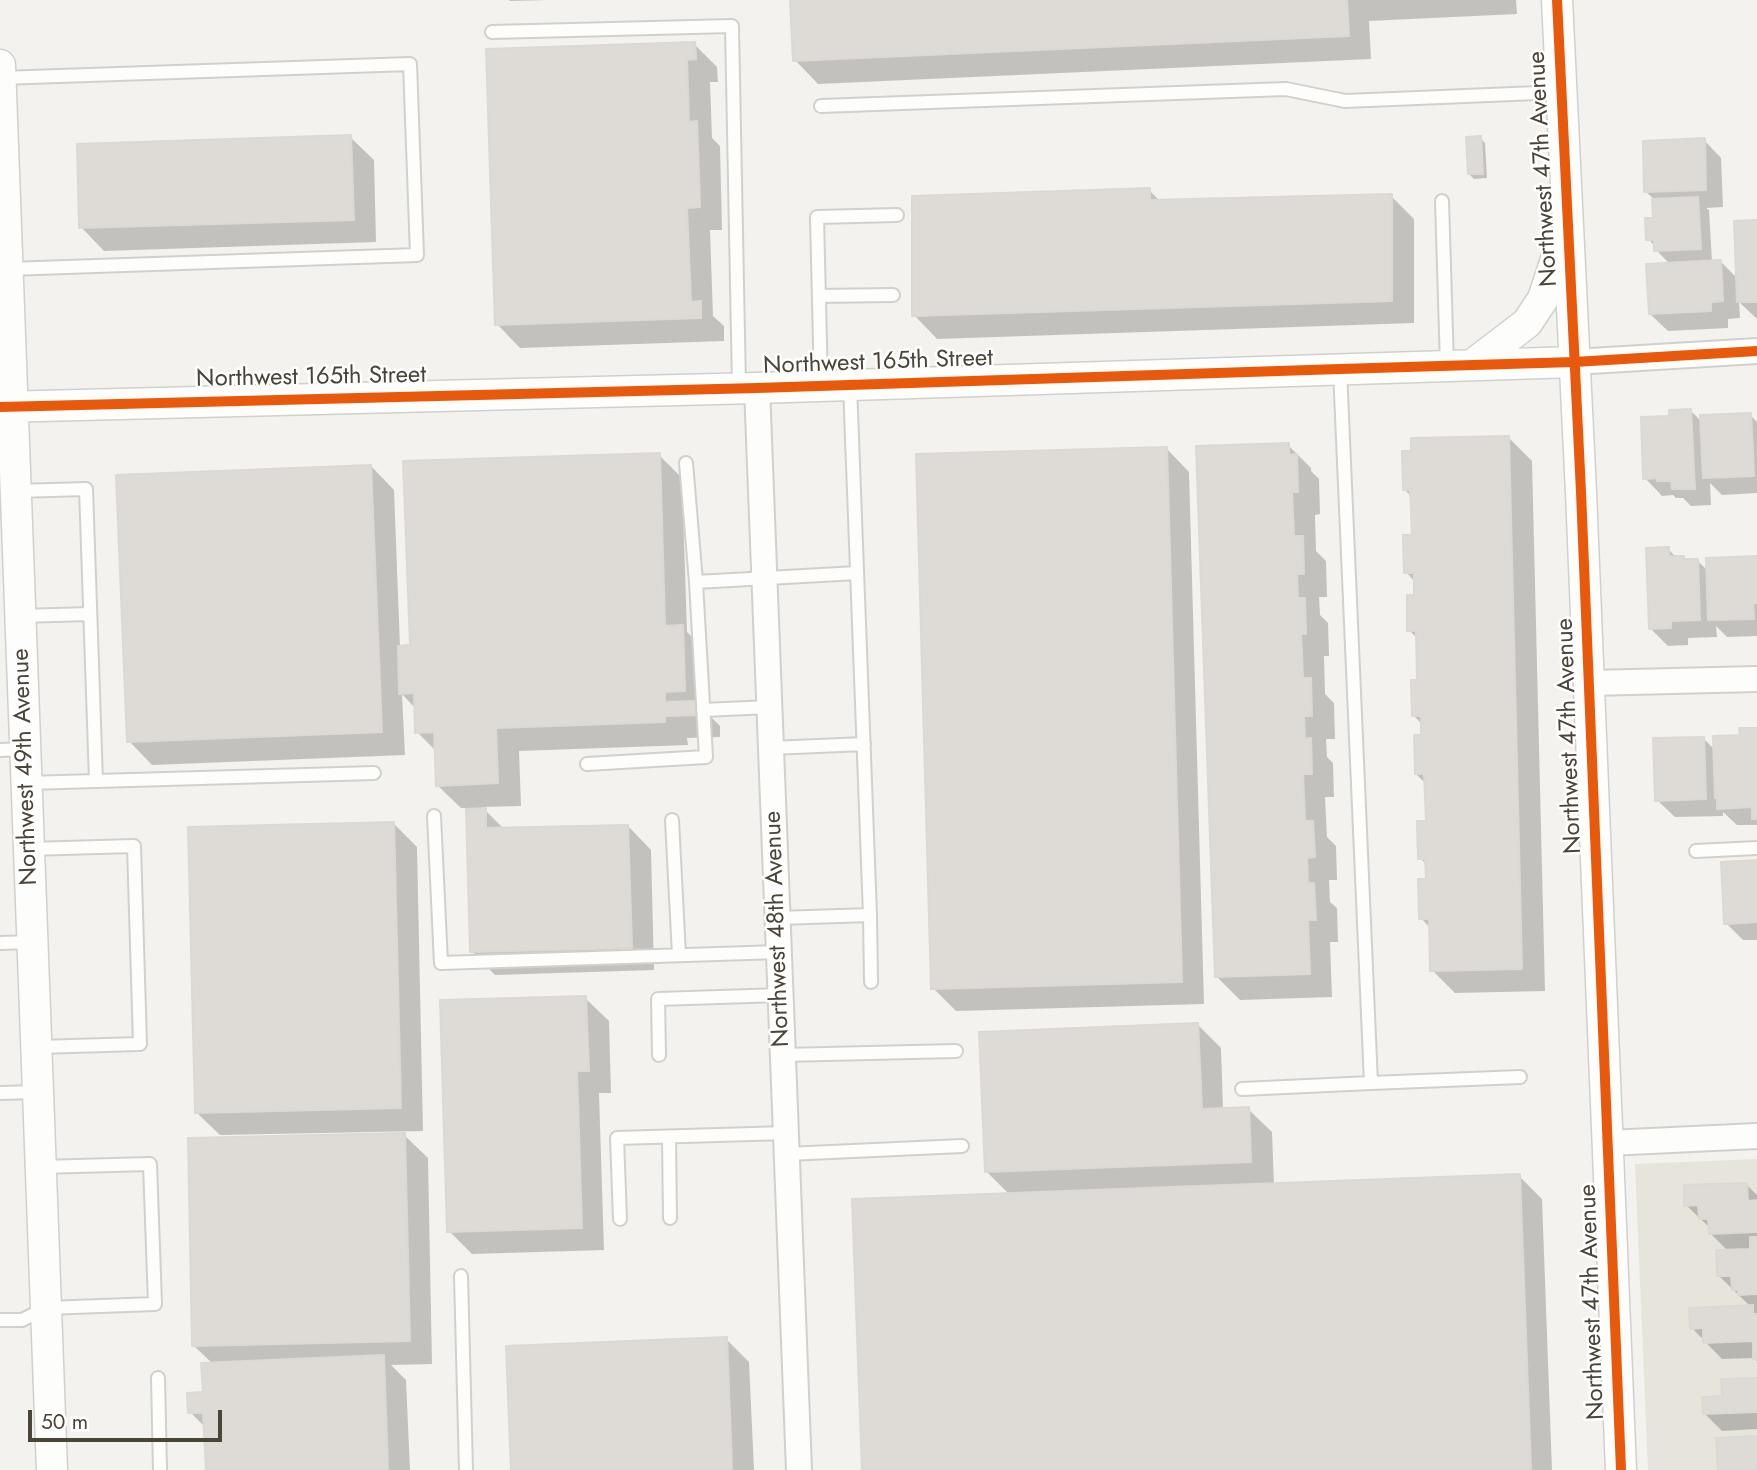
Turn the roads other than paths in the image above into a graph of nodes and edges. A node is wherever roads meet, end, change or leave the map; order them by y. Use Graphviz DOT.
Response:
graph roads {
  1 [pos="1557,0"];
  2 [pos="492,32"];
  3 [pos="0,65"];
  4 [pos="1,78"];
  5 [pos="1561,92"];
  6 [pos="821,106"];
  7 [pos="1441,201"];
  8 [pos="897,215"];
  9 [pos="3,221"];
  10 [pos="1567,223"];
  11 [pos="5,282"];
  12 [pos="893,295"];
  13 [pos="819,296"];
  14 [pos="1757,351"];
  15 [pos="1574,362"];
  16 [pos="1459,365"];
  17 [pos="1340,369"];
  18 [pos="836,385"];
  19 [pos="748,388"];
  20 [pos="6,407"];
  21 [pos="686,463"];
  22 [pos="15,491"];
  23 [pos="858,573"];
  24 [pos="765,578"];
  25 [pos="696,582"];
  26 [pos="16,609"];
  27 [pos="90,614"];
  28 [pos="1757,679"];
  29 [pos="1589,683"];
  30 [pos="770,708"];
  31 [pos="703,710"];
  32 [pos="864,744"];
  33 [pos="771,748"];
  34 [pos="13,749"];
  35 [pos="587,764"];
  36 [pos="373,773"];
  37 [pos="96,781"];
  38 [pos="27,783"];
  39 [pos="434,816"];
  40 [pos="672,820"];
  41 [pos="1757,848"];
  42 [pos="29,849"];
  43 [pos="1696,851"];
  44 [pos="870,915"];
  45 [pos="778,918"];
  46 [pos="32,942"];
  47 [pos="0,943"];
  48 [pos="779,952"];
  49 [pos="678,955"];
  50 [pos="872,982"];
  51 [pos="781,995"];
  52 [pos="36,1047"];
  53 [pos="956,1051"];
  54 [pos="659,1055"];
  55 [pos="783,1055"];
  56 [pos="1520,1077"];
  57 [pos="1371,1083"];
  58 [pos="1242,1088"];
  59 [pos="38,1091"];
  60 [pos="0,1093"];
  61 [pos="1757,1136"];
  62 [pos="669,1137"];
  63 [pos="1608,1143"];
  64 [pos="786,1144"];
  65 [pos="962,1146"];
  66 [pos="41,1167"];
  67 [pos="670,1218"];
  68 [pos="620,1219"];
  69 [pos="461,1276"];
  70 [pos="46,1308"];
  71 [pos="0,1321"];
  72 [pos="158,1378"];
  73 [pos="52,1470"];
  74 [pos="160,1470"];
  75 [pos="466,1470"];
  76 [pos="799,1470"];
  77 [pos="1621,1470"];
  1 -- 5 [label="street, Northwest 47th Avenue"];
  2 -- 19 [label="lane"];
  3 -- 4 [label="street, Northwest 49th Avenue"];
  4 -- 9 [label="street, Northwest 49th Avenue"];
  4 -- 11 [label="lane"];
  5 -- 6 [label="lane"];
  5 -- 10 [label="street, Northwest 47th Avenue"];
  7 -- 16 [label="lane"];
  8 -- 13 [label="lane"];
  9 -- 11 [label="street, Northwest 49th Avenue"];
  10 -- 15 [label="street, Northwest 47th Avenue"];
  10 -- 16 [label="street"];
  11 -- 20 [label="street, Northwest 49th Avenue"];
  12 -- 13 [label="lane"];
  13 -- 18 [label="lane"];
  14 -- 15 [label="street, Northwest 165th Street"];
  15 -- 16 [label="street, Northwest 165th Street"];
  15 -- 29 [label="street, Northwest 47th Avenue"];
  16 -- 17 [label="street, Northwest 165th Street"];
  17 -- 18 [label="street, Northwest 165th Street"];
  17 -- 57 [label="lane"];
  18 -- 19 [label="street, Northwest 165th Street"];
  18 -- 23 [label="lane"];
  19 -- 20 [label="street, Northwest 165th Street"];
  19 -- 24 [label="street, Northwest 48th Avenue"];
  20 -- 22 [label="street, Northwest 49th Avenue"];
  21 -- 25 [label="lane"];
  22 -- 26 [label="street, Northwest 49th Avenue"];
  22 -- 27 [label="lane"];
  23 -- 24 [label="lane"];
  23 -- 32 [label="lane"];
  24 -- 25 [label="lane"];
  24 -- 30 [label="street, Northwest 48th Avenue"];
  25 -- 31 [label="lane"];
  26 -- 27 [label="lane"];
  26 -- 34 [label="street, Northwest 49th Avenue"];
  27 -- 37 [label="lane"];
  28 -- 29 [label="street"];
  29 -- 63 [label="street, Northwest 47th Avenue"];
  30 -- 31 [label="lane"];
  30 -- 33 [label="street, Northwest 48th Avenue"];
  31 -- 35 [label="lane"];
  32 -- 33 [label="lane"];
  32 -- 44 [label="lane"];
  33 -- 45 [label="street, Northwest 48th Avenue"];
  34 -- 38 [label="street, Northwest 49th Avenue"];
  36 -- 37 [label="lane"];
  37 -- 38 [label="lane"];
  38 -- 42 [label="street, Northwest 49th Avenue"];
  39 -- 49 [label="lane"];
  40 -- 49 [label="lane"];
  41 -- 43 [label="lane"];
  42 -- 46 [label="street, Northwest 49th Avenue"];
  42 -- 52 [label="lane"];
  44 -- 45 [label="lane"];
  44 -- 50 [label="lane"];
  45 -- 48 [label="street, Northwest 48th Avenue"];
  46 -- 47 [label="lane"];
  46 -- 52 [label="street, Northwest 49th Avenue"];
  48 -- 49 [label="lane"];
  48 -- 51 [label="street, Northwest 48th Avenue"];
  51 -- 54 [label="lane"];
  51 -- 55 [label="street, Northwest 48th Avenue"];
  52 -- 59 [label="street, Northwest 49th Avenue"];
  53 -- 55 [label="lane"];
  55 -- 64 [label="street, Northwest 48th Avenue"];
  56 -- 57 [label="lane"];
  57 -- 58 [label="lane"];
  59 -- 60 [label="lane"];
  59 -- 66 [label="street, Northwest 49th Avenue"];
  61 -- 63 [label="street"];
  62 -- 64 [label="lane"];
  62 -- 67 [label="lane"];
  62 -- 68 [label="lane"];
  63 -- 77 [label="street, Northwest 47th Avenue"];
  64 -- 65 [label="lane"];
  64 -- 76 [label="street, Northwest 48th Avenue"];
  66 -- 70 [label="street, Northwest 49th Avenue"];
  66 -- 70 [label="lane"];
  69 -- 75 [label="lane"];
  70 -- 71 [label="lane"];
  70 -- 73 [label="street, Northwest 49th Avenue"];
  72 -- 74 [label="lane"];
}
